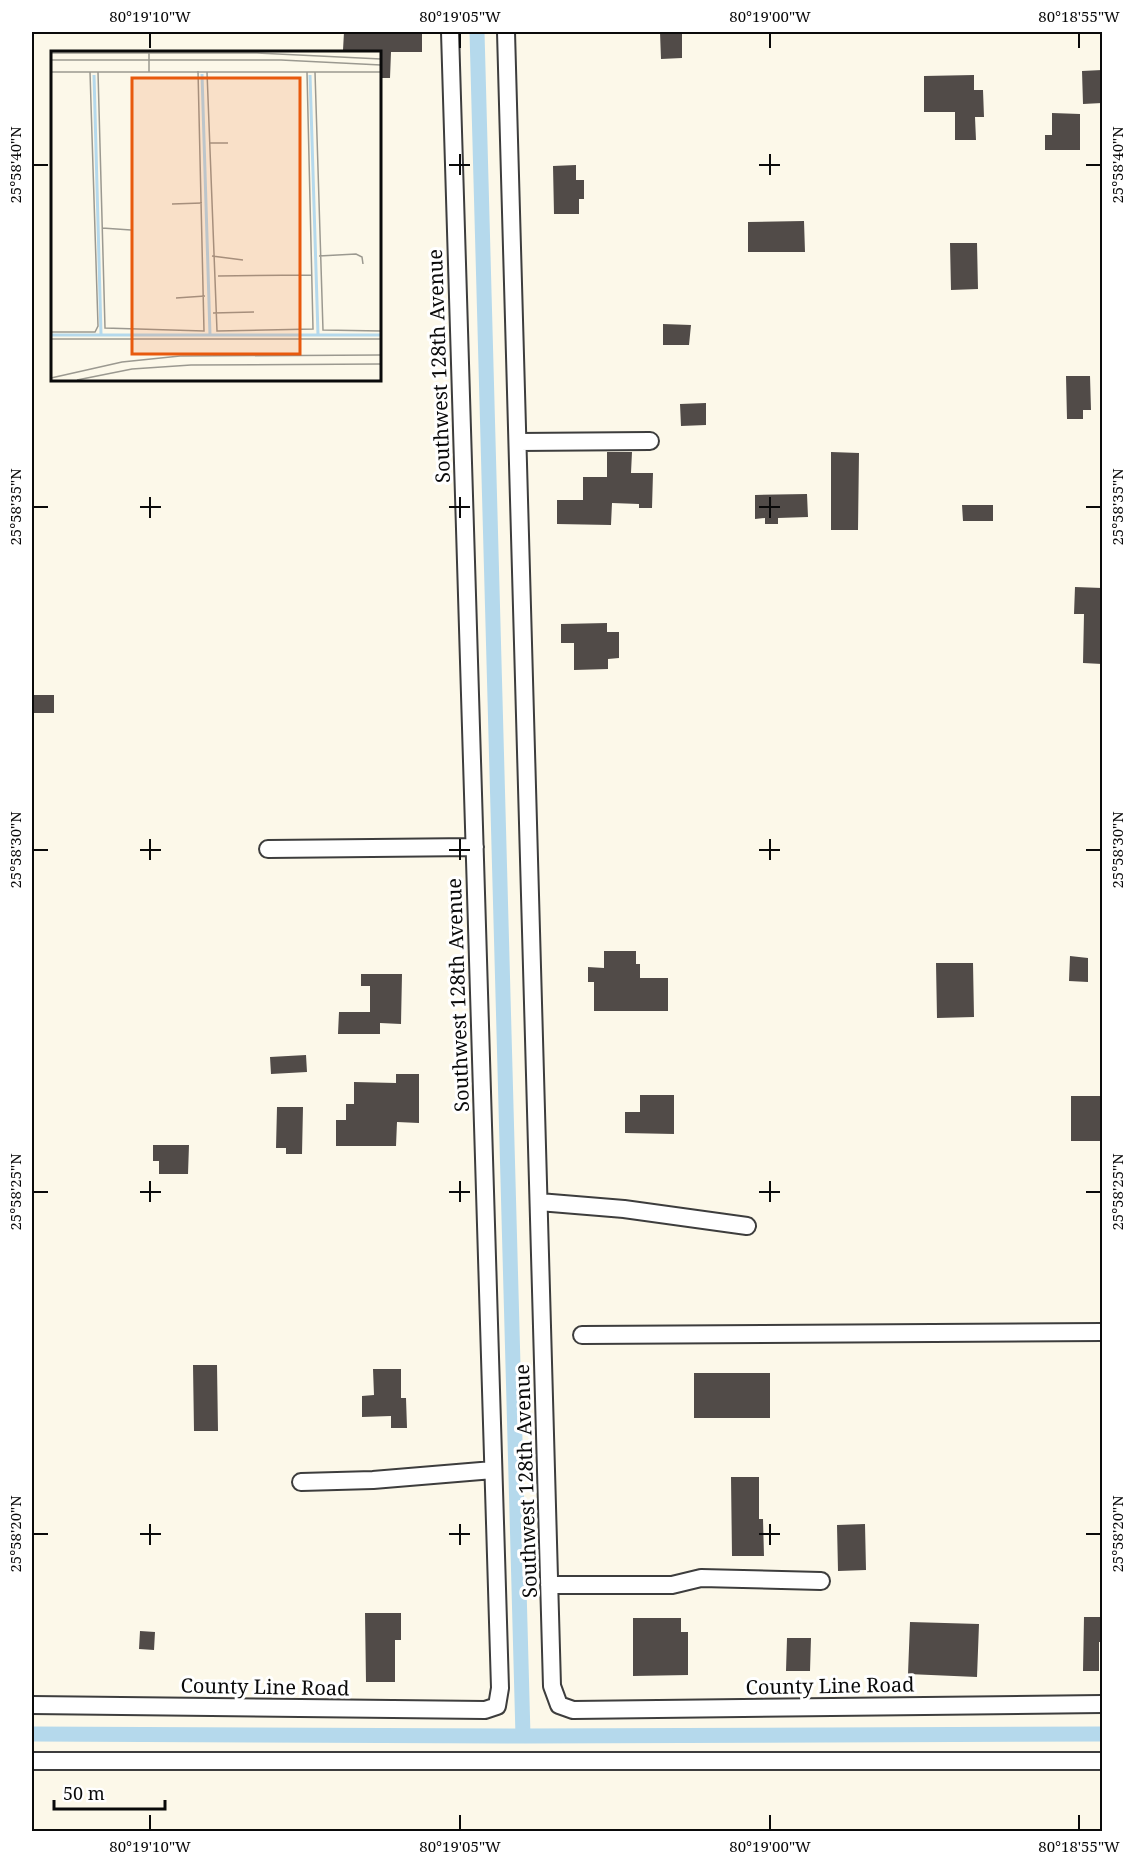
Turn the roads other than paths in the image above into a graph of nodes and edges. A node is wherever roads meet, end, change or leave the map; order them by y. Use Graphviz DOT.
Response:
graph roads {
  1 [pos="450,32"];
  2 [pos="507,32"];
  3 [pos="650,441"];
  4 [pos="518,442"];
  5 [pos="475,847"];
  6 [pos="268,849"];
  7 [pos="539,1202"];
  8 [pos="747,1226"];
  9 [pos="1102,1332"];
  10 [pos="582,1335"];
  11 [pos="493,1470"];
  12 [pos="301,1482"];
  13 [pos="821,1581"];
  14 [pos="549,1585"];
  15 [pos="1102,1704"];
  16 [pos="559,1705"];
  17 [pos="32,1706"];
  18 [pos="497,1706"];
  19 [pos="32,1761"];
  20 [pos="1102,1761"];
  1 -- 5 [label="street, Southwest 128th Avenue"];
  2 -- 4 [label="street, Southwest 128th Avenue"];
  3 -- 4 [label="street"];
  4 -- 7 [label="street, Southwest 128th Avenue"];
  5 -- 6 [label="street"];
  5 -- 11 [label="street, Southwest 128th Avenue"];
  7 -- 8 [label="street"];
  7 -- 14 [label="street, Southwest 128th Avenue"];
  9 -- 10 [label="street"];
  11 -- 12 [label="street"];
  11 -- 18 [label="street, Southwest 128th Avenue"];
  13 -- 14 [label="street"];
  14 -- 16 [label="street, Southwest 128th Avenue"];
  15 -- 16 [label="street, County Line Road"];
  17 -- 18 [label="street, County Line Road"];
  19 -- 20 [label="street"];
}
